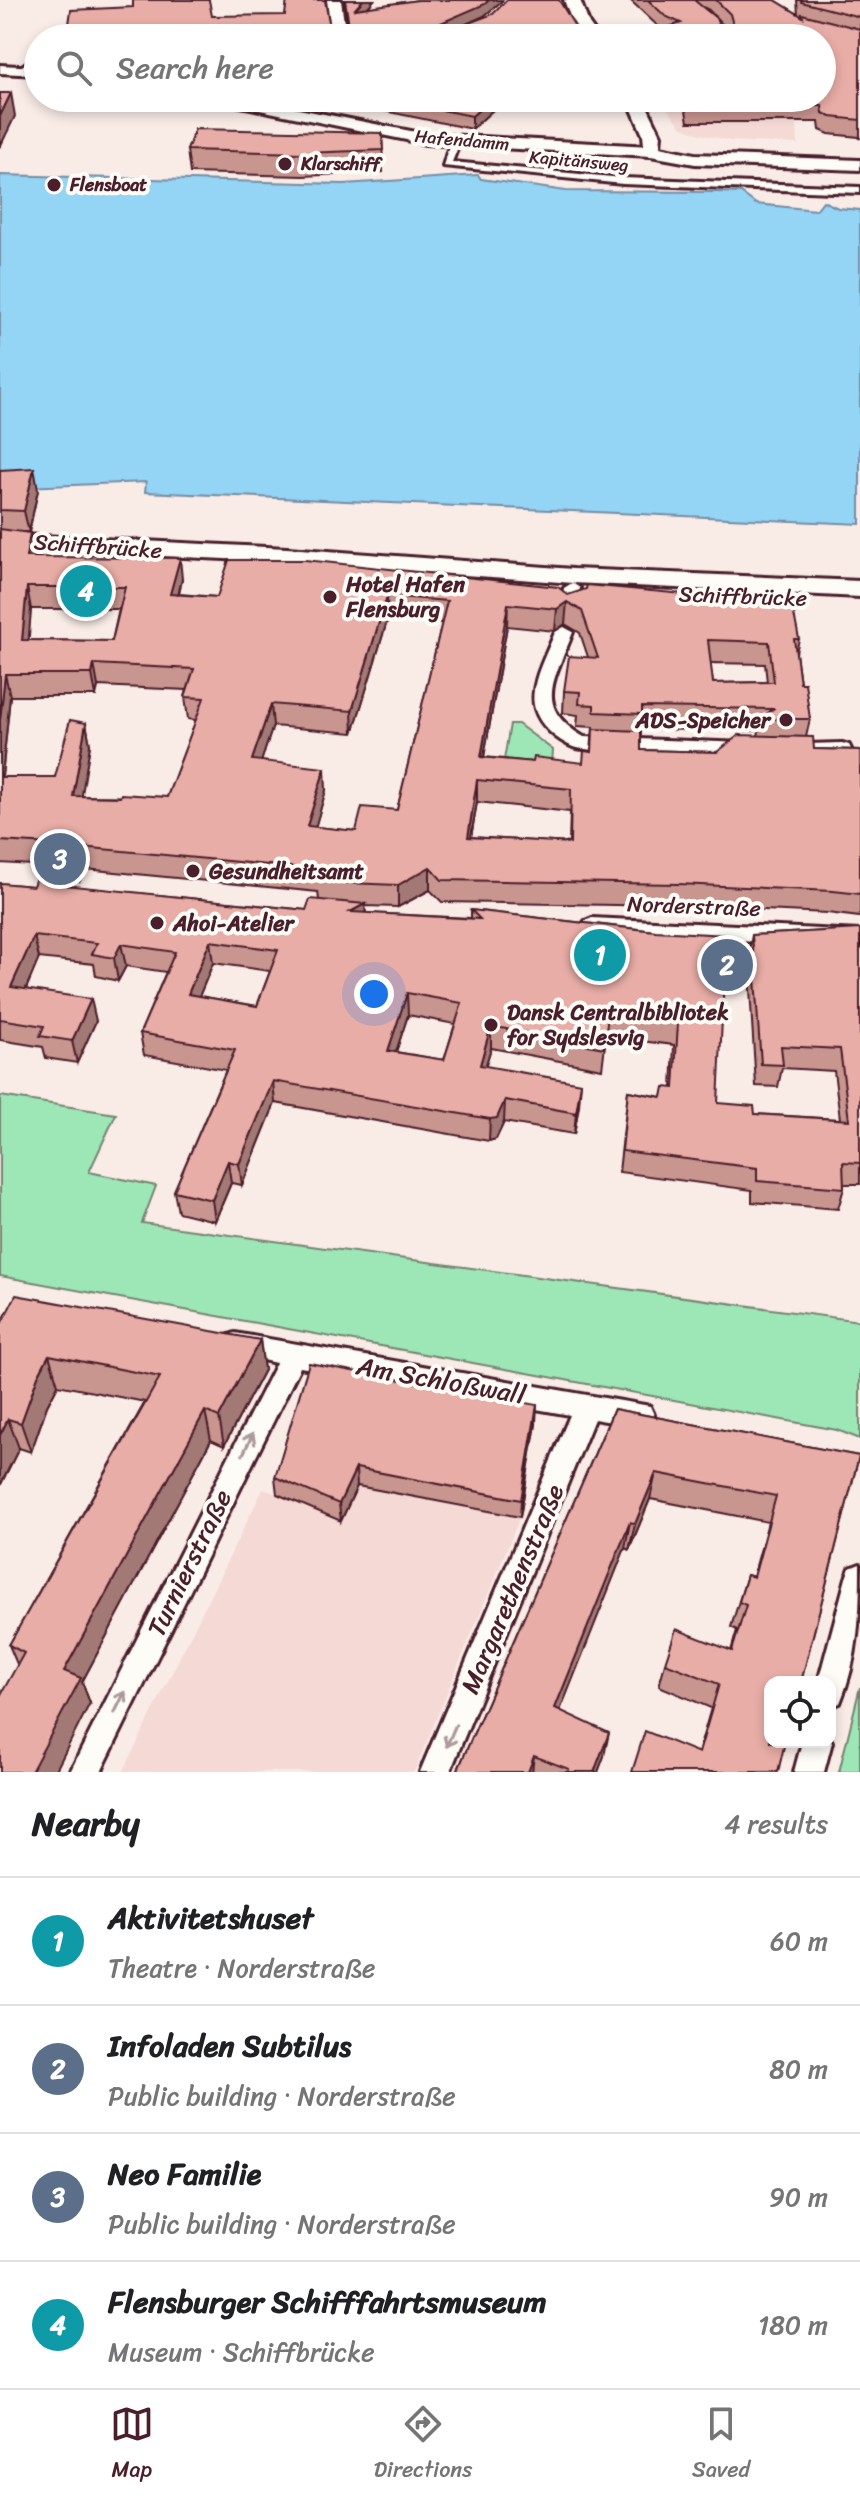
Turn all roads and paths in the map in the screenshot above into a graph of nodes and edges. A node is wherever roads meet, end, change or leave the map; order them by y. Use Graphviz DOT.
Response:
graph roads {
  1 [pos="334,0"];
  2 [pos="572,0"];
  3 [pos="337,24"];
  4 [pos="581,24"];
  5 [pos="0,69"];
  6 [pos="24,70"];
  7 [pos="290,112"];
  8 [pos="641,112"];
  9 [pos="455,142"];
  10 [pos="651,151"];
  11 [pos="860,157"];
  12 [pos="860,165"];
  13 [pos="860,190"];
  14 [pos="0,541"];
  15 [pos="244,556"];
  16 [pos="860,589"];
  17 [pos="860,601"];
  18 [pos="564,632"];
  19 [pos="842,749"];
  20 [pos="577,925"];
  21 [pos="860,939"];
  22 [pos="213,1341"];
  23 [pos="293,1355"];
  24 [pos="587,1405"];
  25 [pos="661,1420"];
  26 [pos="860,1578"];
  27 [pos="834,1676"];
  28 [pos="815,1748"];
  29 [pos="85,1772"];
  30 [pos="435,1772"];
  31 [pos="809,1772"];
  1 -- 3 [label="street"];
  2 -- 4 [label="main road"];
  5 -- 6 [label="street"];
  7 -- 9 [label="street, Hafendamm"];
  8 -- 10 [label="main road"];
  9 -- 10 [label="street, Hafendamm"];
  9 -- 13 [label="street, Kapitänsweg"];
  10 -- 11 [label="main road, Hafendamm"];
  10 -- 12 [label="main road, Hafendamm"];
  14 -- 15 [label="main road, Schiffbrücke"];
  15 -- 16 [label="main road, Schiffbrücke"];
  15 -- 17 [label="main road, Schiffbrücke"];
  18 -- 19 [label="street"];
  20 -- 21 [label="street, Norderstraße"];
  22 -- 23 [label="street, Am Schloßwall"];
  23 -- 24 [label="street, Am Schloßwall"];
  29 -- 23 [label="street, Turnierstraße, one-way"];
  24 -- 25 [label="street, Am Schloßwall"];
  24 -- 30 [label="street, Margarethenstraße, one-way"];
  26 -- 27 [label="street"];
  28 -- 31 [label="street"];
}
